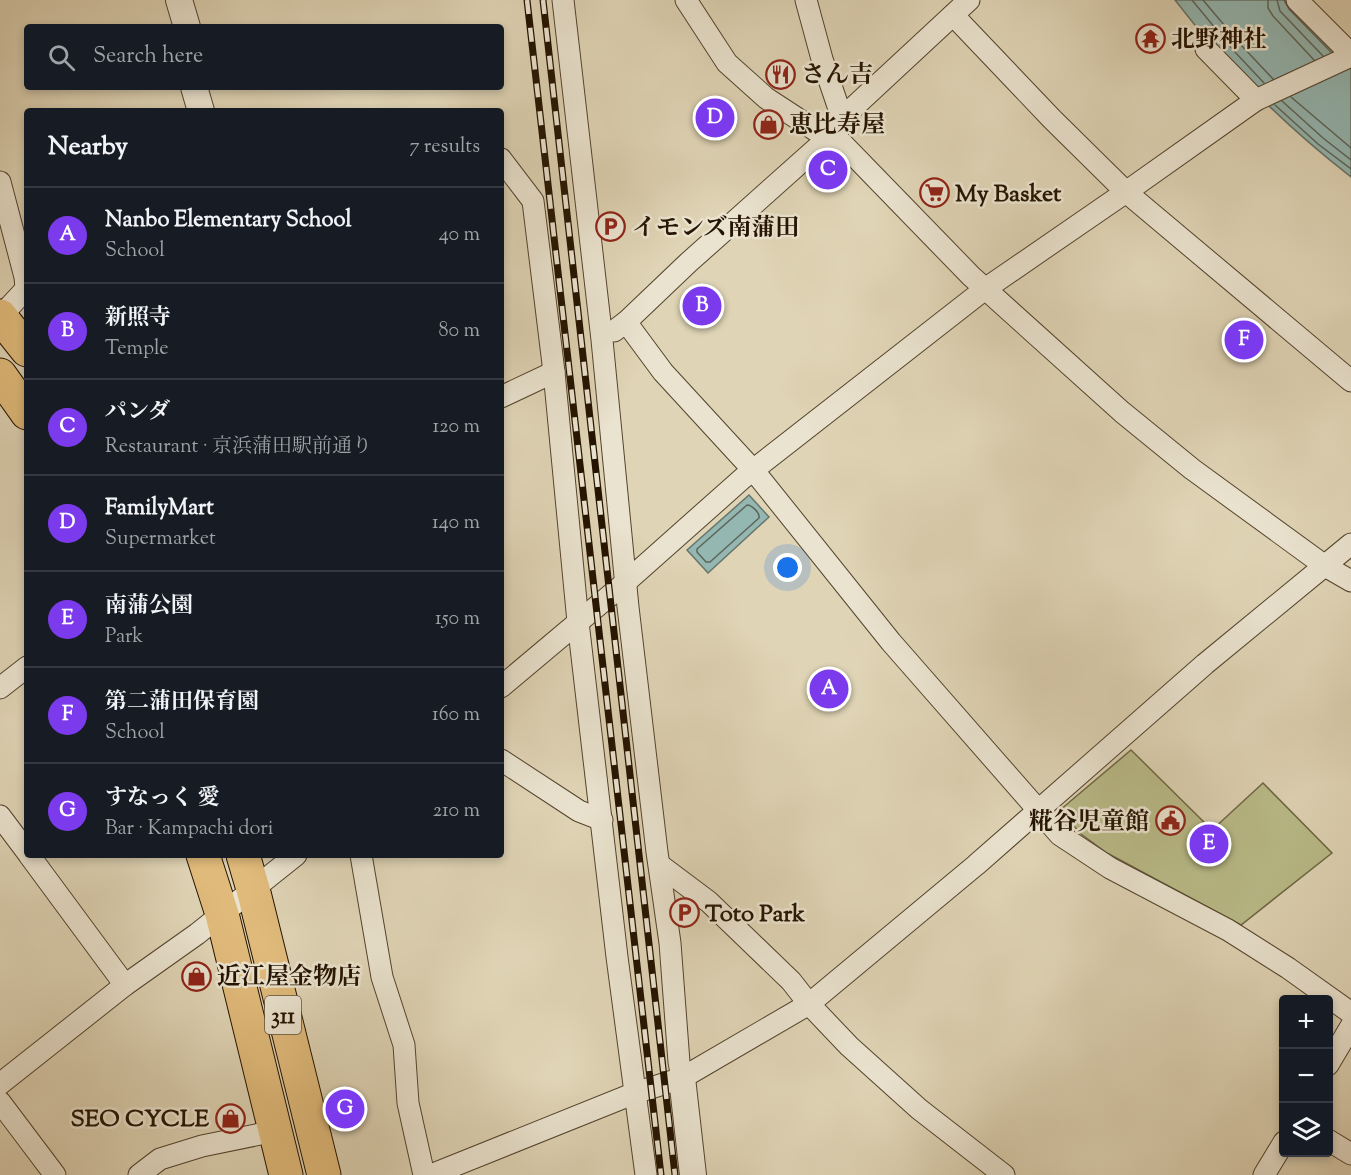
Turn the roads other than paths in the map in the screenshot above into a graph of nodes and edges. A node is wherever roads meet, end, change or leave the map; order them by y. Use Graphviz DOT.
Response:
graph roads {
  1 [pos="179,0"];
  2 [pos="563,0"];
  3 [pos="686,0"];
  4 [pos="806,0"];
  5 [pos="969,0"];
  6 [pos="1297,0"];
  7 [pos="953,15"];
  8 [pos="186,24"];
  9 [pos="1206,49"];
  10 [pos="1350,56"];
  11 [pos="195,90"];
  12 [pos="1258,99"];
  13 [pos="200,108"];
  14 [pos="839,128"];
  15 [pos="504,163"];
  16 [pos="0,182"];
  17 [pos="1126,192"];
  18 [pos="24,273"];
  19 [pos="985,289"];
  20 [pos="24,291"];
  21 [pos="0,316"];
  22 [pos="626,322"];
  23 [pos="602,340"];
  24 [pos="24,346"];
  25 [pos="554,372"];
  26 [pos="0,375"];
  27 [pos="1351,381"];
  28 [pos="504,396"];
  29 [pos="24,409"];
  30 [pos="754,471"];
  31 [pos="1351,544"];
  32 [pos="1325,566"];
  33 [pos="1351,581"];
  34 [pos="626,582"];
  35 [pos="578,622"];
  36 [pos="24,669"];
  37 [pos="504,684"];
  38 [pos="0,688"];
  39 [pos="504,762"];
  40 [pos="1039,811"];
  41 [pos="0,816"];
  42 [pos="602,820"];
  43 [pos="24,849"];
  44 [pos="31,858"];
  45 [pos="204,858"];
  46 [pos="244,858"];
  47 [pos="292,858"];
  48 [pos="362,858"];
  49 [pos="661,866"];
  50 [pos="253,889"];
  51 [pos="222,914"];
  52 [pos="125,985"];
  53 [pos="809,1004"];
  54 [pos="1351,1013"];
  55 [pos="1351,1026"];
  56 [pos="1333,1058"];
  57 [pos="682,1078"];
  58 [pos="0,1084"];
  59 [pos="634,1093"];
  60 [pos="0,1102"];
  61 [pos="275,1131"];
  62 [pos="1333,1143"];
  63 [pos="1279,1150"];
  64 [pos="1351,1154"];
  65 [pos="992,1171"];
  66 [pos="55,1175"];
  67 [pos="139,1175"];
  68 [pos="286,1175"];
  69 [pos="324,1175"];
  70 [pos="424,1175"];
  71 [pos="431,1175"];
  72 [pos="645,1175"];
  73 [pos="693,1175"];
  74 [pos="1264,1175"];
  1 -- 8 [label="street"];
  2 -- 23 [label="street"];
  3 -- 14 [label="street"];
  4 -- 14 [label="street"];
  5 -- 7 [label="street"];
  6 -- 10 [label="street"];
  7 -- 14 [label="street"];
  7 -- 17 [label="street"];
  9 -- 12 [label="street"];
  10 -- 12 [label="street"];
  11 -- 13 [label="street"];
  12 -- 17 [label="street"];
  14 -- 19 [label="street"];
  14 -- 22 [label="street"];
  15 -- 25 [label="street"];
  16 -- 18 [label="street"];
  17 -- 19 [label="street"];
  17 -- 27 [label="street"];
  19 -- 30 [label="street"];
  19 -- 32 [label="street"];
  20 -- 21 [label="street"];
  21 -- 24 [label="main road"];
  22 -- 23 [label="street"];
  22 -- 30 [label="street"];
  23 -- 34 [label="street"];
  25 -- 28 [label="street"];
  25 -- 35 [label="street"];
  26 -- 29 [label="main road"];
  30 -- 34 [label="street"];
  30 -- 40 [label="street"];
  31 -- 32 [label="street"];
  32 -- 33 [label="street"];
  32 -- 40 [label="street"];
  34 -- 35 [label="street"];
  34 -- 49 [label="street"];
  35 -- 37 [label="street"];
  35 -- 42 [label="street"];
  36 -- 38 [label="street"];
  39 -- 42 [label="street"];
  40 -- 53 [label="street"];
  40 -- 54 [label="street"];
  41 -- 43 [label="street"];
  42 -- 59 [label="street"];
  44 -- 52 [label="street"];
  45 -- 51 [label="main road, 311"];
  46 -- 50 [label="main road, 311"];
  47 -- 50 [label="street"];
  48 -- 70 [label="street"];
  49 -- 53 [label="street"];
  49 -- 57 [label="street"];
  50 -- 51 [label="street"];
  50 -- 69 [label="main road, 311"];
  51 -- 52 [label="street"];
  51 -- 61 [label="main road, 311"];
  52 -- 58 [label="street"];
  53 -- 57 [label="street"];
  53 -- 65 [label="street"];
  55 -- 56 [label="street"];
  57 -- 59 [label="street"];
  57 -- 73 [label="street"];
  59 -- 71 [label="street"];
  59 -- 72 [label="street"];
  60 -- 66 [label="street"];
  61 -- 67 [label="street"];
  61 -- 68 [label="main road, 311"];
  62 -- 64 [label="street"];
  63 -- 74 [label="street"];
}
